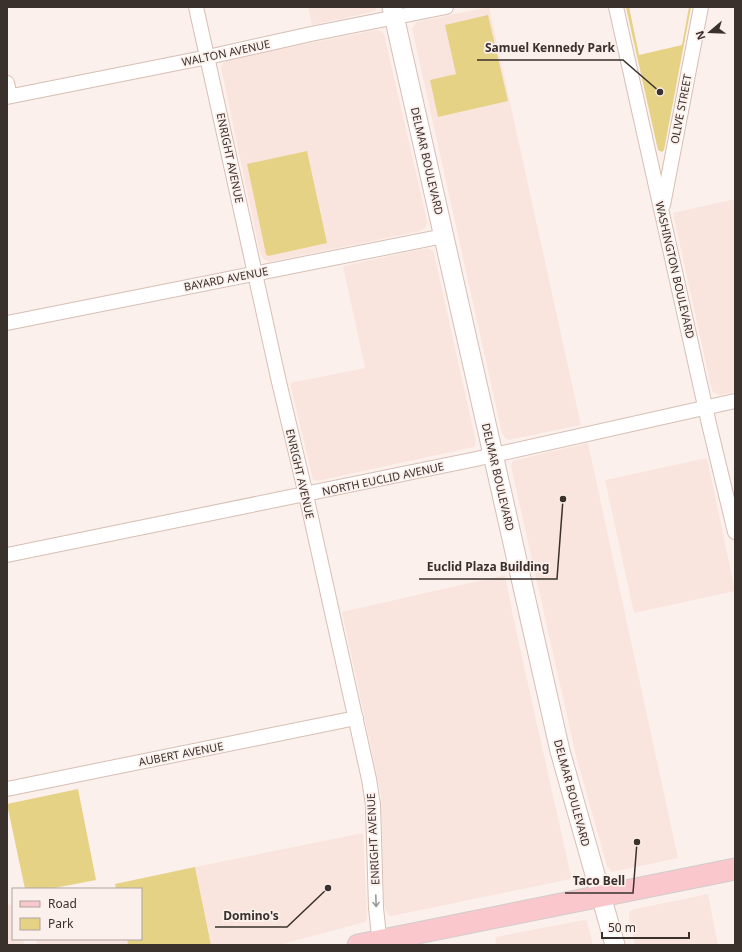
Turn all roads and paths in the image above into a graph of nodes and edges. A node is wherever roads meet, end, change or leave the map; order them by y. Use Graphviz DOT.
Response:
graph roads {
  1 [pos="196,7"];
  2 [pos="446,7"];
  3 [pos="616,7"];
  4 [pos="701,7"];
  5 [pos="393,12"];
  6 [pos="208,57"];
  7 [pos="8,92"];
  8 [pos="661,211"];
  9 [pos="444,236"];
  10 [pos="255,273"];
  11 [pos="7,323"];
  12 [pos="735,401"];
  13 [pos="706,408"];
  14 [pos="493,455"];
  15 [pos="306,495"];
  16 [pos="735,532"];
  17 [pos="7,555"];
  18 [pos="356,718"];
  19 [pos="7,789"];
  20 [pos="735,869"];
  21 [pos="601,895"];
  22 [pos="380,943"];
  23 [pos="358,945"];
  24 [pos="615,945"];
  1 -- 6 [label="street, ENRIGHT AVENUE"];
  2 -- 5 [label="street, WALTON AVENUE"];
  3 -- 8 [label="street, WASHINGTON BOULEVARD"];
  4 -- 8 [label="street, OLIVE STREET"];
  5 -- 6 [label="street, WALTON AVENUE"];
  5 -- 9 [label="main road, DELMAR BOULEVARD"];
  6 -- 7 [label="street, WALTON AVENUE"];
  6 -- 10 [label="street, ENRIGHT AVENUE"];
  8 -- 13 [label="street, WASHINGTON BOULEVARD"];
  9 -- 10 [label="street, BAYARD AVENUE"];
  9 -- 14 [label="main road, DELMAR BOULEVARD"];
  10 -- 11 [label="street, BAYARD AVENUE"];
  10 -- 15 [label="street, ENRIGHT AVENUE"];
  12 -- 13 [label="street, NORTH EUCLID AVENUE"];
  13 -- 14 [label="street, NORTH EUCLID AVENUE"];
  13 -- 16 [label="street, WASHINGTON BOULEVARD"];
  14 -- 15 [label="street, NORTH EUCLID AVENUE"];
  14 -- 21 [label="main road, DELMAR BOULEVARD"];
  15 -- 17 [label="street, NORTH EUCLID AVENUE"];
  15 -- 18 [label="street, ENRIGHT AVENUE"];
  18 -- 19 [label="street, AUBERT AVENUE"];
  18 -- 22 [label="street, ENRIGHT AVENUE, one-way"];
  20 -- 21 [label="main road"];
  21 -- 22 [label="main road"];
  21 -- 24 [label="main road, DELMAR BOULEVARD"];
  22 -- 23 [label="main road"];
}
